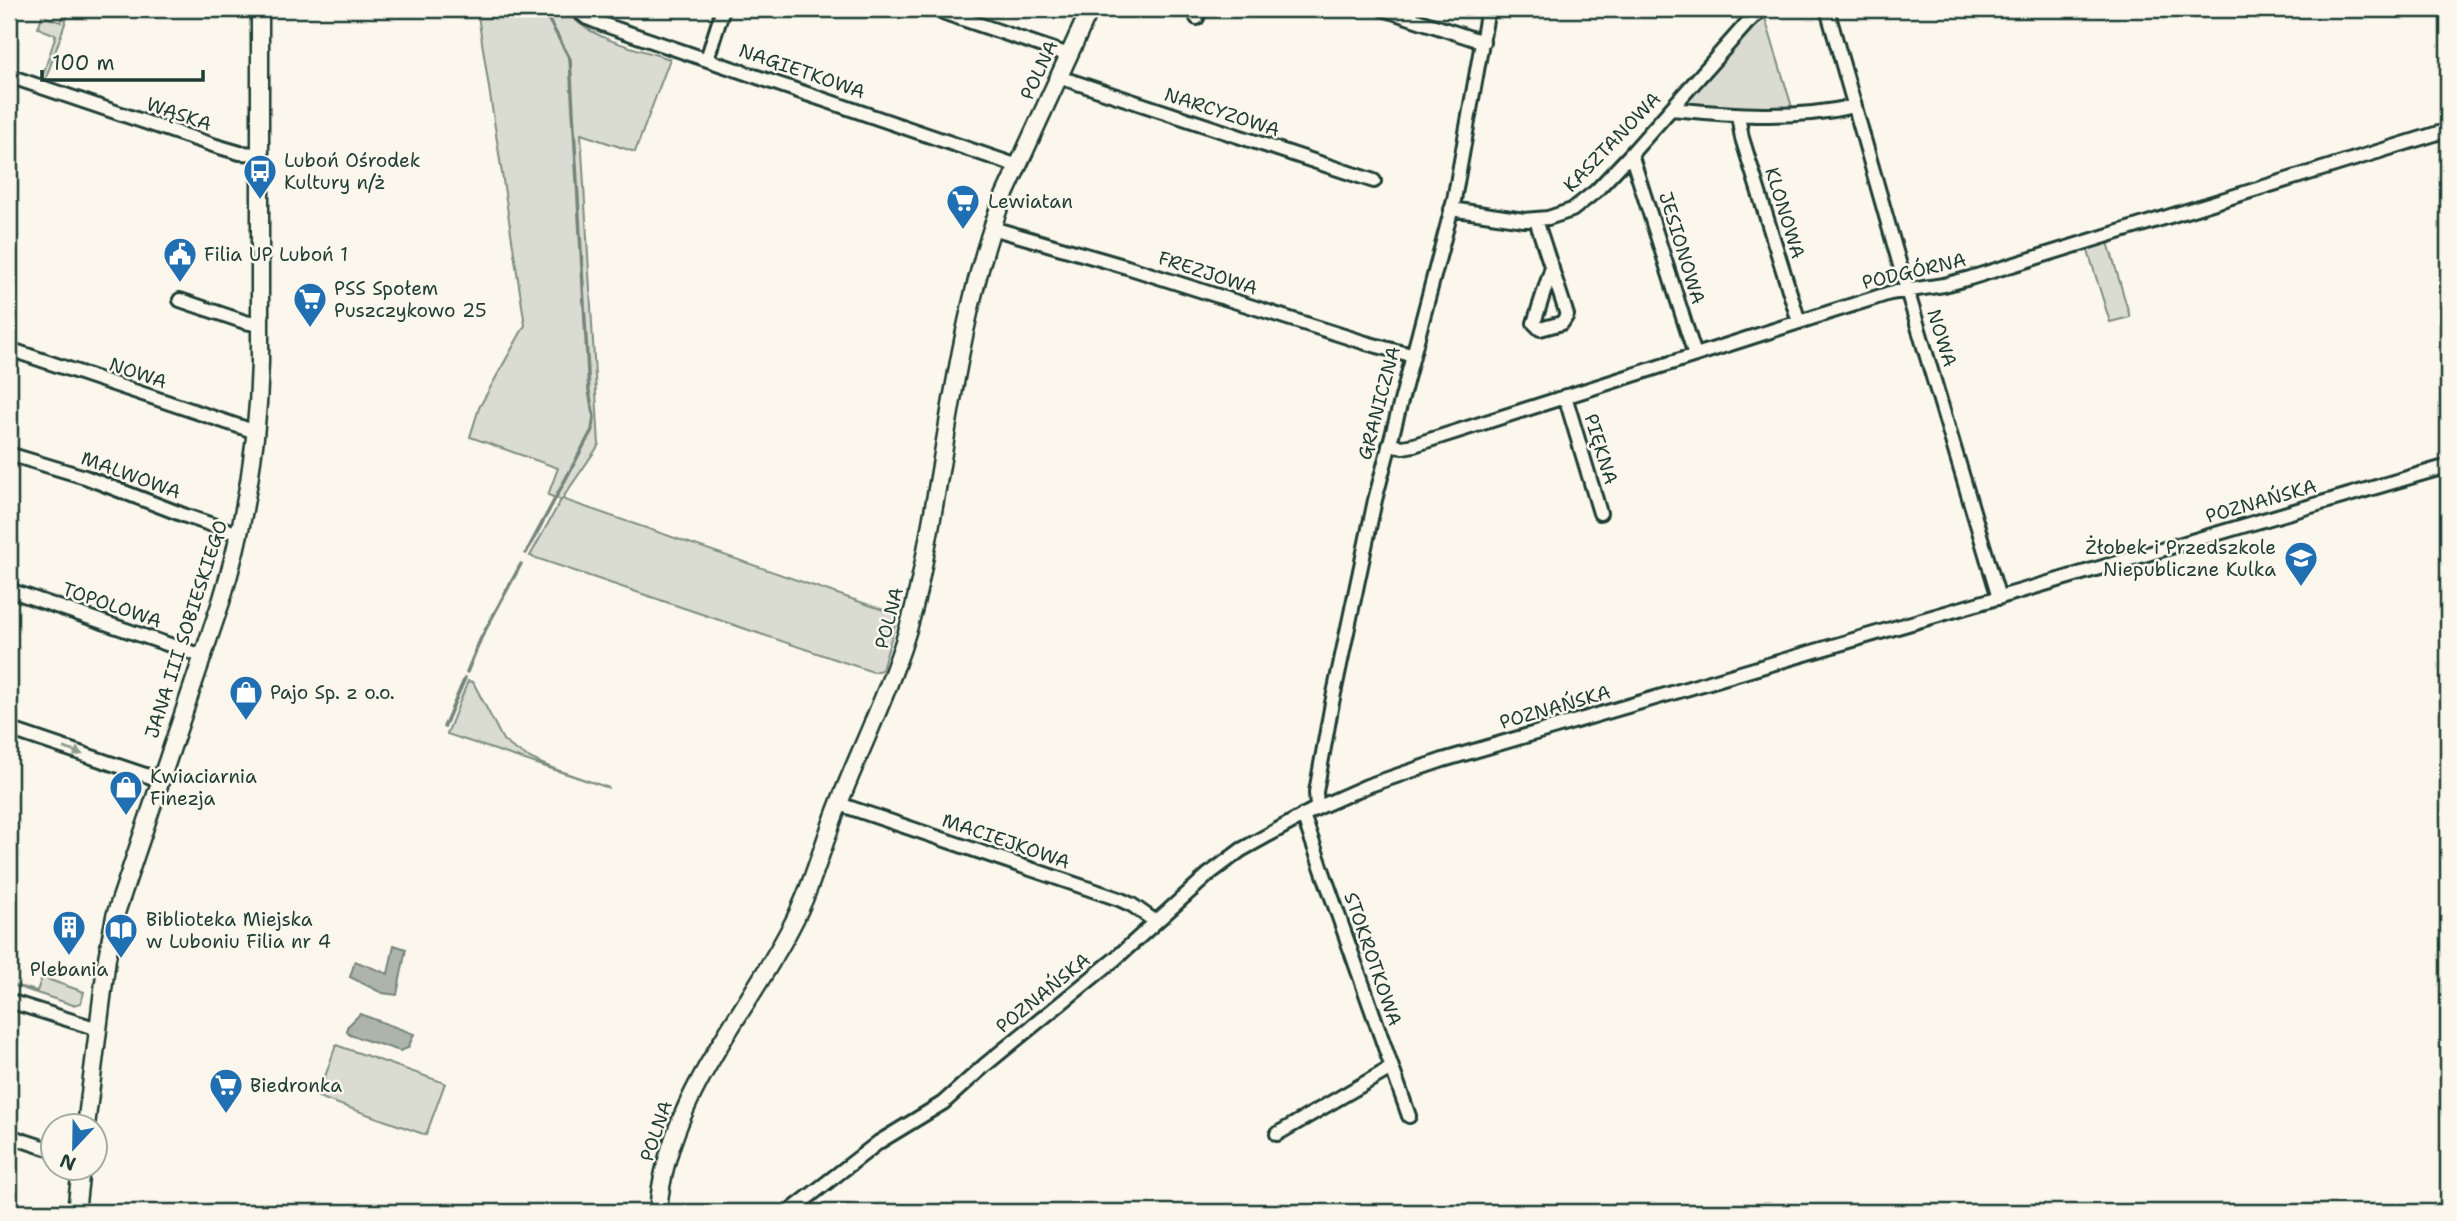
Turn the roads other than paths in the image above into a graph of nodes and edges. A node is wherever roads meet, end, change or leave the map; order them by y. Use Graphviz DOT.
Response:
graph roads {
  1 [pos="260,9"];
  2 [pos="576,9"];
  3 [pos="723,9"];
  4 [pos="933,9"];
  5 [pos="1090,9"];
  6 [pos="1383,9"];
  7 [pos="1488,9"];
  8 [pos="1762,9"];
  9 [pos="1827,9"];
  10 [pos="1483,42"];
  11 [pos="1069,55"];
  12 [pos="706,59"];
  13 [pos="9,76"];
  14 [pos="1059,77"];
  15 [pos="1855,106"];
  16 [pos="1671,109"];
  17 [pos="1738,115"];
  18 [pos="2448,130"];
  19 [pos="259,154"];
  20 [pos="1631,154"];
  21 [pos="1018,166"];
  22 [pos="1374,181"];
  23 [pos="1451,209"];
  24 [pos="1536,220"];
  25 [pos="992,228"];
  26 [pos="1552,267"];
  27 [pos="1907,290"];
  28 [pos="180,300"];
  29 [pos="1799,322"];
  30 [pos="260,325"];
  31 [pos="9,349"];
  32 [pos="1412,355"];
  33 [pos="1695,355"];
  34 [pos="1565,396"];
  35 [pos="256,432"];
  36 [pos="1390,444"];
  37 [pos="9,454"];
  38 [pos="2448,466"];
  39 [pos="1600,513"];
  40 [pos="240,534"];
  41 [pos="9,590"];
  42 [pos="1999,598"];
  43 [pos="202,656"];
  44 [pos="9,729"];
  45 [pos="160,780"];
  46 [pos="839,804"];
  47 [pos="1317,807"];
  48 [pos="1303,815"];
  49 [pos="1156,922"];
  50 [pos="9,1001"];
  51 [pos="98,1029"];
  52 [pos="1391,1068"];
  53 [pos="88,1112"];
  54 [pos="1409,1116"];
  55 [pos="1277,1134"];
  56 [pos="9,1136"];
  57 [pos="38,1145"];
  58 [pos="79,1182"];
  59 [pos="76,1212"];
  60 [pos="658,1212"];
  61 [pos="789,1212"];
  1 -- 19 [label="street, JANA III SOBIESKIEGO"];
  2 -- 12 [label="street, NAGIETKOWA"];
  3 -- 12 [label="street"];
  4 -- 11 [label="street"];
  5 -- 11 [label="street, POLNA"];
  6 -- 10 [label="street"];
  7 -- 10 [label="street, GRANICZNA"];
  8 -- 16 [label="street, KASZTANOWA"];
  9 -- 15 [label="street, NOWA"];
  10 -- 23 [label="street, GRANICZNA"];
  11 -- 14 [label="street, POLNA"];
  12 -- 21 [label="street, NAGIETKOWA"];
  13 -- 19 [label="street, WĄSKA"];
  14 -- 21 [label="street, POLNA"];
  14 -- 22 [label="street, NARCYZOWA"];
  15 -- 17 [label="street"];
  15 -- 27 [label="street, NOWA"];
  16 -- 17 [label="street"];
  16 -- 20 [label="street, KASZTANOWA"];
  17 -- 29 [label="street, KLONOWA"];
  18 -- 27 [label="street, PODGÓRNA"];
  19 -- 30 [label="street, JANA III SOBIESKIEGO"];
  20 -- 24 [label="street, KASZTANOWA"];
  20 -- 33 [label="street, JESIONOWA"];
  21 -- 25 [label="street, POLNA"];
  23 -- 24 [label="street, KASZTANOWA"];
  23 -- 32 [label="street, GRANICZNA"];
  24 -- 26 [label="street"];
  25 -- 32 [label="street, FREZJOWA"];
  25 -- 46 [label="street, POLNA"];
  27 -- 29 [label="street, PODGÓRNA"];
  27 -- 42 [label="street, NOWA"];
  28 -- 30 [label="street"];
  29 -- 33 [label="street, PODGÓRNA"];
  30 -- 35 [label="street, JANA III SOBIESKIEGO"];
  31 -- 35 [label="street, NOWA"];
  32 -- 36 [label="street, GRANICZNA"];
  33 -- 34 [label="street, PODGÓRNA"];
  34 -- 36 [label="street, PODGÓRNA"];
  34 -- 39 [label="street, PIĘKNA"];
  35 -- 40 [label="street, JANA III SOBIESKIEGO"];
  36 -- 47 [label="street, GRANICZNA"];
  37 -- 40 [label="street, MALWOWA"];
  38 -- 42 [label="street, POZNAŃSKA"];
  40 -- 43 [label="street, JANA III SOBIESKIEGO"];
  41 -- 43 [label="street, TOPOLOWA"];
  42 -- 47 [label="street, POZNAŃSKA"];
  43 -- 45 [label="street, JANA III SOBIESKIEGO"];
  44 -- 45 [label="street, one-way"];
  45 -- 51 [label="street, JANA III SOBIESKIEGO"];
  46 -- 49 [label="street, MACIEJKOWA"];
  46 -- 60 [label="street, POLNA"];
  47 -- 48 [label="street, POZNAŃSKA"];
  48 -- 49 [label="street, POZNAŃSKA"];
  48 -- 52 [label="street, STOKROTKOWA"];
  49 -- 61 [label="street, POZNAŃSKA"];
  50 -- 51 [label="street"];
  51 -- 53 [label="street, JANA III SOBIESKIEGO"];
  52 -- 54 [label="street, STOKROTKOWA"];
  52 -- 55 [label="street"];
  56 -- 57 [label="street"];
  58 -- 59 [label="street"];
}
